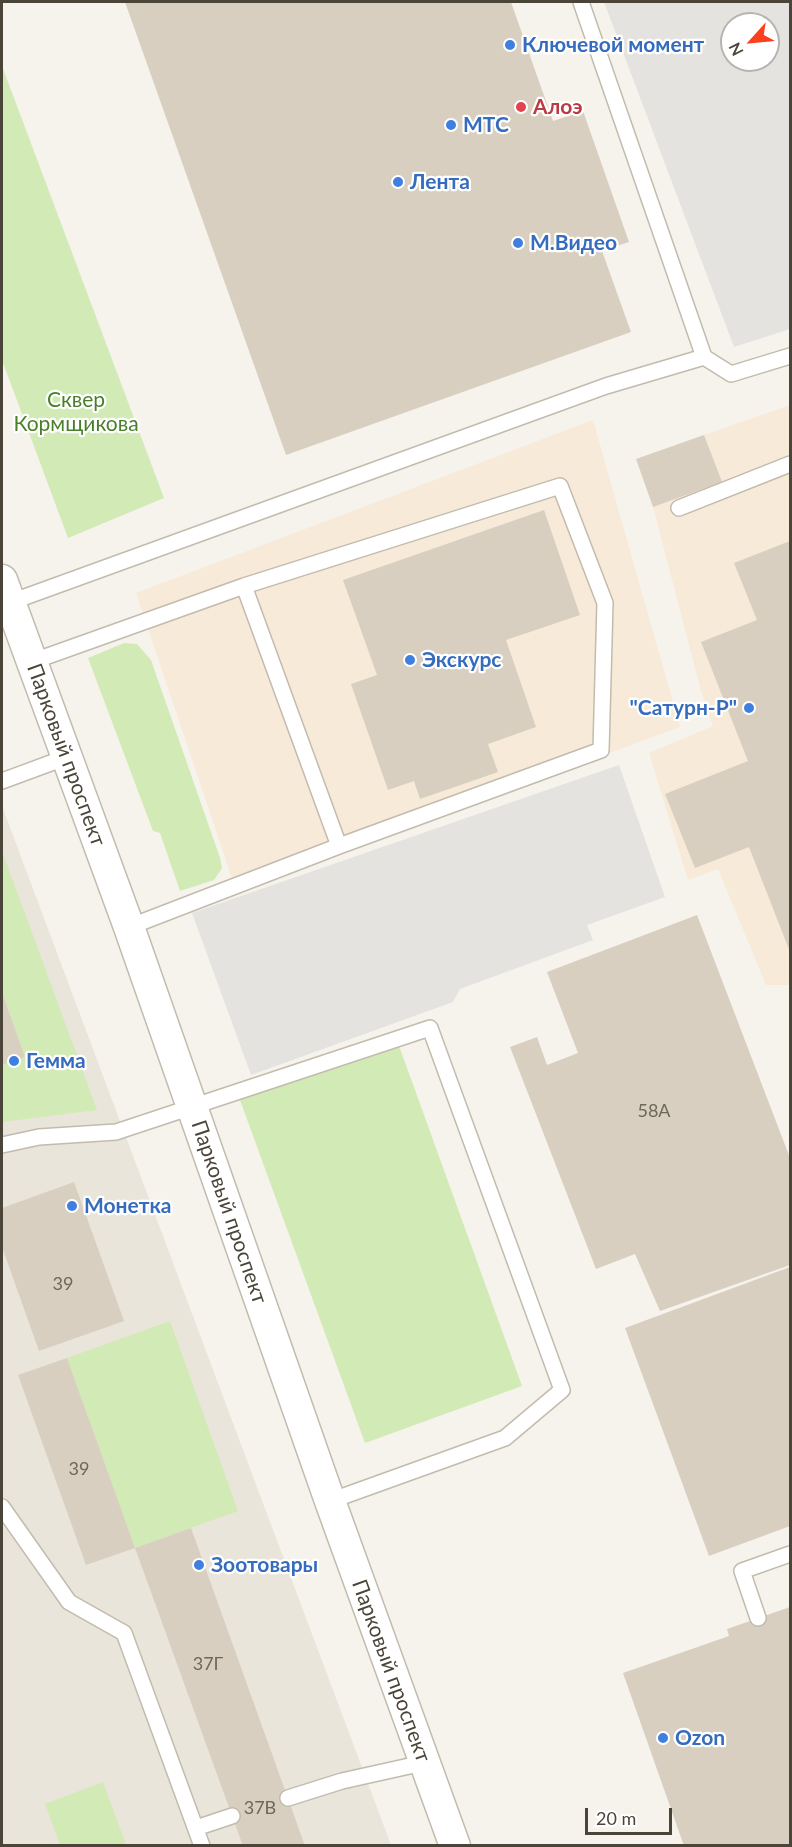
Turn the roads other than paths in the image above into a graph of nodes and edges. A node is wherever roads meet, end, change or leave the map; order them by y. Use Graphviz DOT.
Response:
graph roads {
  1 [pos="581,2"];
  2 [pos="790,356"];
  3 [pos="704,357"];
  4 [pos="790,464"];
  5 [pos="679,508"];
  6 [pos="244,586"];
  7 [pos="6,591"];
  8 [pos="31,662"];
  9 [pos="67,757"];
  10 [pos="2,781"];
  11 [pos="339,846"];
  12 [pos="129,927"];
  13 [pos="192,1107"];
  14 [pos="2,1145"];
  15 [pos="330,1501"];
  16 [pos="2,1507"];
  17 [pos="790,1554"];
  18 [pos="758,1618"];
  19 [pos="423,1763"];
  20 [pos="288,1798"];
  21 [pos="232,1816"];
  22 [pos="196,1828"];
  23 [pos="202,1845"];
  24 [pos="454,1845"];
  1 -- 3 [label="lane"];
  2 -- 3 [label="lane"];
  3 -- 7 [label="lane"];
  4 -- 5 [label="lane"];
  6 -- 8 [label="lane"];
  6 -- 11 [label="lane"];
  6 -- 11 [label="lane"];
  7 -- 8 [label="street, Парковый проспект"];
  8 -- 9 [label="street, Парковый проспект"];
  9 -- 10 [label="lane"];
  9 -- 12 [label="street, Парковый проспект"];
  11 -- 12 [label="lane"];
  12 -- 13 [label="street, Парковый проспект"];
  13 -- 14 [label="lane"];
  13 -- 15 [label="street, Парковый проспект"];
  13 -- 15 [label="lane"];
  15 -- 19 [label="street, Парковый проспект"];
  16 -- 22 [label="lane"];
  17 -- 18 [label="lane"];
  19 -- 20 [label="lane"];
  19 -- 24 [label="street, Парковый проспект"];
  21 -- 22 [label="lane"];
  22 -- 23 [label="lane"];
}
